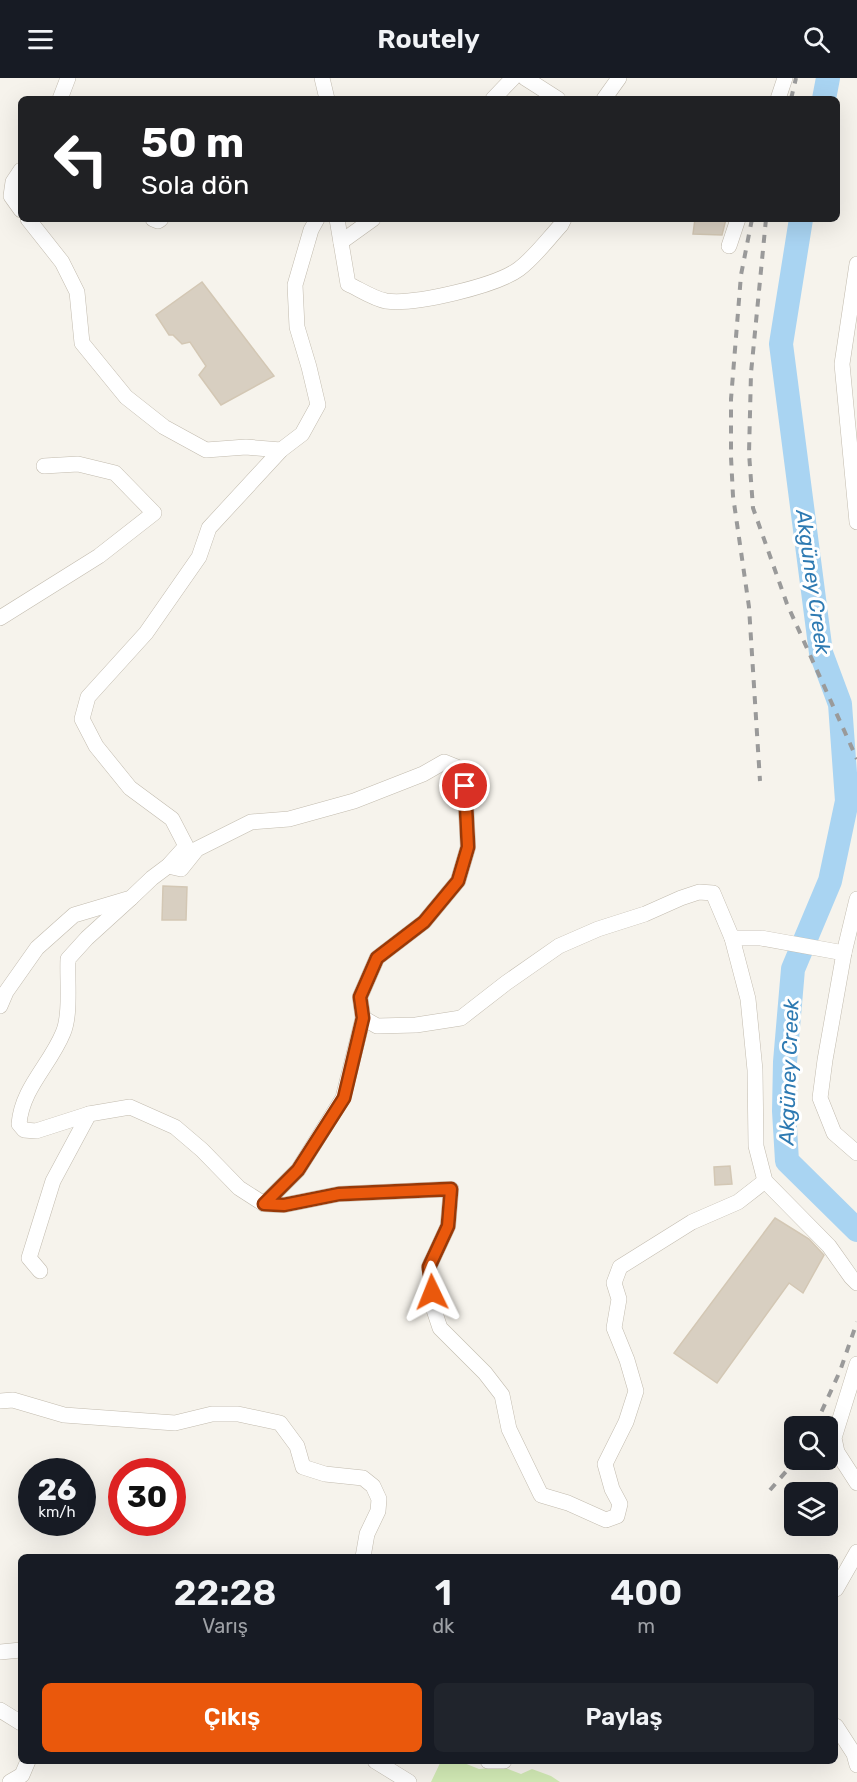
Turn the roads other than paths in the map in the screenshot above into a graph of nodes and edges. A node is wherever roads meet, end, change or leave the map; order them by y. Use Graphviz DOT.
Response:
graph roads {
  1 [pos="68,78"];
  2 [pos="321,78"];
  3 [pos="513,78"];
  4 [pos="525,78"];
  5 [pos="619,78"];
  6 [pos="785,78"];
  7 [pos="61,96"];
  8 [pos="326,96"];
  9 [pos="496,96"];
  10 [pos="553,96"];
  11 [pos="606,96"];
  12 [pos="779,96"];
  13 [pos="18,174"];
  14 [pos="18,206"];
  15 [pos="30,222"];
  16 [pos="315,222"];
  17 [pos="338,222"];
  18 [pos="369,222"];
  19 [pos="562,222"];
  20 [pos="737,222"];
  21 [pos="341,242"];
  22 [pos="729,246"];
  23 [pos="857,264"];
  24 [pos="281,450"];
  25 [pos="44,466"];
  26 [pos="857,522"];
  27 [pos="0,618"];
  28 [pos="168,867"];
  29 [pos="131,898"];
  30 [pos="857,899"];
  31 [pos="732,938"];
  32 [pos="844,953"];
  33 [pos="0,1006"];
  34 [pos="363,1018"];
  35 [pos="89,1114"];
  36 [pos="857,1153"];
  37 [pos="765,1181"];
  38 [pos="264,1204"];
  39 [pos="40,1271"];
  40 [pos="857,1282"];
  41 [pos="857,1364"];
  42 [pos="0,1401"];
  43 [pos="857,1483"];
  44 [pos="857,1552"];
  45 [pos="364,1554"];
  46 [pos="838,1585"];
  47 [pos="18,1650"];
  48 [pos="0,1652"];
  49 [pos="0,1710"];
  50 [pos="18,1721"];
  51 [pos="838,1729"];
  52 [pos="26,1764"];
  53 [pos="365,1764"];
  54 [pos="380,1764"];
  55 [pos="857,1765"];
  56 [pos="10,1782"];
  57 [pos="390,1782"];
  58 [pos="409,1782"];
  1 -- 7 [label="street"];
  2 -- 8 [label="street"];
  3 -- 9 [label="street"];
  4 -- 10 [label="street"];
  5 -- 11 [label="street"];
  6 -- 12 [label="street"];
  13 -- 14 [label="street"];
  15 -- 24 [label="street"];
  16 -- 24 [label="street"];
  17 -- 21 [label="street"];
  18 -- 21 [label="street"];
  19 -- 21 [label="street"];
  20 -- 22 [label="street"];
  23 -- 26 [label="street"];
  24 -- 28 [label="street"];
  25 -- 27 [label="street"];
  28 -- 29 [label="street"];
  28 -- 34 [label="street"];
  29 -- 33 [label="street"];
  29 -- 35 [label="street"];
  30 -- 32 [label="street"];
  31 -- 32 [label="street"];
  31 -- 34 [label="street"];
  31 -- 37 [label="street"];
  32 -- 36 [label="street"];
  34 -- 38 [label="street"];
  35 -- 38 [label="street"];
  35 -- 39 [label="street"];
  37 -- 38 [label="street"];
  37 -- 40 [label="street"];
  41 -- 43 [label="street"];
  42 -- 45 [label="street"];
  44 -- 46 [label="street"];
  47 -- 48 [label="street"];
  49 -- 50 [label="street"];
  51 -- 55 [label="street"];
  52 -- 56 [label="street"];
  53 -- 57 [label="street"];
  54 -- 58 [label="street"];
}
